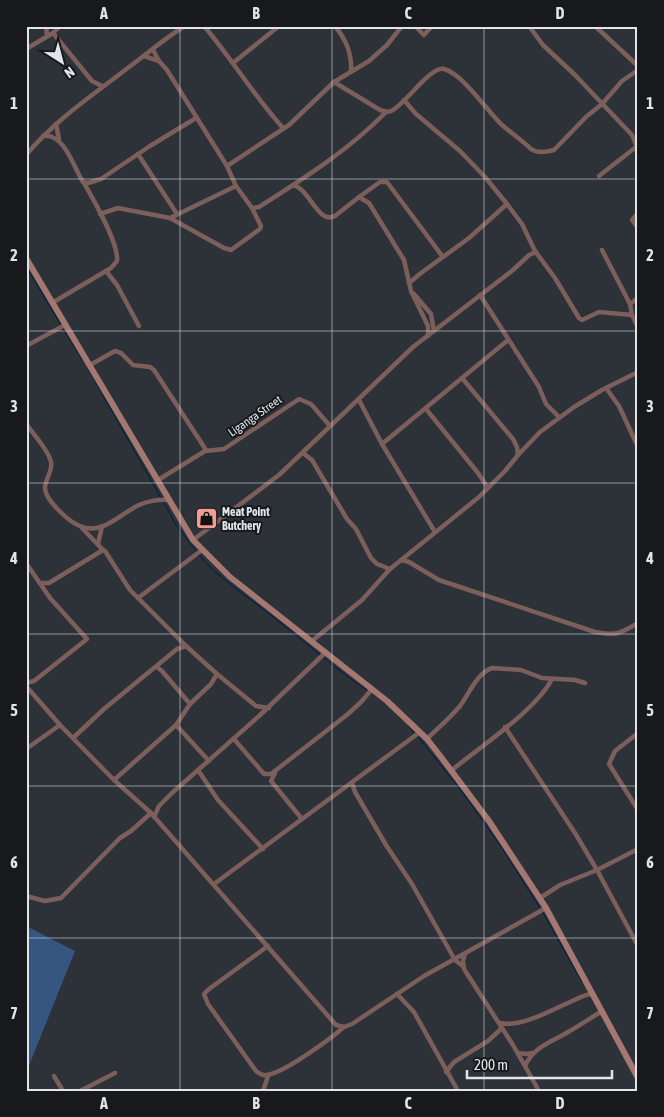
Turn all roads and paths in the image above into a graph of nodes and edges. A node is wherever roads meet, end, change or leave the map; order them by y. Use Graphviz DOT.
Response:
graph roads {
  1 [pos="46,26"];
  2 [pos="60,26"];
  3 [pos="185,26"];
  4 [pos="204,26"];
  5 [pos="278,26"];
  6 [pos="335,26"];
  7 [pos="402,26"];
  8 [pos="415,26"];
  9 [pos="432,26"];
  10 [pos="530,26"];
  11 [pos="595,26"];
  12 [pos="50,34"];
  13 [pos="26,49"];
  14 [pos="153,50"];
  15 [pos="144,56"];
  16 [pos="160,61"];
  17 [pos="233,63"];
  18 [pos="637,65"];
  19 [pos="351,71"];
  20 [pos="92,81"];
  21 [pos="334,82"];
  22 [pos="102,86"];
  23 [pos="92,95"];
  24 [pos="404,100"];
  25 [pos="602,104"];
  26 [pos="386,112"];
  27 [pos="196,118"];
  28 [pos="56,124"];
  29 [pos="283,128"];
  30 [pos="632,135"];
  31 [pos="42,136"];
  32 [pos="638,136"];
  33 [pos="59,140"];
  34 [pos="637,149"];
  35 [pos="138,154"];
  36 [pos="26,155"];
  37 [pos="227,166"];
  38 [pos="600,176"];
  39 [pos="84,182"];
  40 [pos="294,185"];
  41 [pos="236,186"];
  42 [pos="359,197"];
  43 [pos="507,204"];
  44 [pos="252,208"];
  45 [pos="638,213"];
  46 [pos="100,214"];
  47 [pos="177,214"];
  48 [pos="170,218"];
  49 [pos="638,228"];
  50 [pos="602,250"];
  51 [pos="536,252"];
  52 [pos="443,257"];
  53 [pos="26,258"];
  54 [pos="106,270"];
  55 [pos="409,284"];
  56 [pos="411,291"];
  57 [pos="480,295"];
  58 [pos="638,298"];
  59 [pos="52,303"];
  60 [pos="630,304"];
  61 [pos="632,315"];
  62 [pos="65,325"];
  63 [pos="140,326"];
  64 [pos="638,327"];
  65 [pos="434,331"];
  66 [pos="428,336"];
  67 [pos="508,340"];
  68 [pos="26,346"];
  69 [pos="90,365"];
  70 [pos="638,372"];
  71 [pos="462,378"];
  72 [pos="606,388"];
  73 [pos="359,400"];
  74 [pos="426,408"];
  75 [pos="559,417"];
  76 [pos="26,424"];
  77 [pos="330,426"];
  78 [pos="382,444"];
  79 [pos="638,447"];
  80 [pos="206,450"];
  81 [pos="303,454"];
  82 [pos="518,455"];
  83 [pos="158,480"];
  84 [pos="488,488"];
  85 [pos="169,500"];
  86 [pos="102,526"];
  87 [pos="82,527"];
  88 [pos="435,532"];
  89 [pos="193,540"];
  90 [pos="98,544"];
  91 [pos="103,550"];
  92 [pos="202,550"];
  93 [pos="402,560"];
  94 [pos="26,564"];
  95 [pos="390,569"];
  96 [pos="40,583"];
  97 [pos="138,598"];
  98 [pos="638,624"];
  99 [pos="312,641"];
  100 [pos="186,646"];
  101 [pos="326,652"];
  102 [pos="156,667"];
  103 [pos="216,674"];
  104 [pos="552,679"];
  105 [pos="585,683"];
  106 [pos="26,684"];
  107 [pos="372,688"];
  108 [pos="190,704"];
  109 [pos="256,706"];
  110 [pos="268,708"];
  111 [pos="260,716"];
  112 [pos="60,725"];
  113 [pos="176,726"];
  114 [pos="505,727"];
  115 [pos="420,732"];
  116 [pos="638,733"];
  117 [pos="73,738"];
  118 [pos="427,739"];
  119 [pos="234,740"];
  120 [pos="26,749"];
  121 [pos="208,761"];
  122 [pos="198,770"];
  123 [pos="452,770"];
  124 [pos="276,772"];
  125 [pos="266,775"];
  126 [pos="114,780"];
  127 [pos="270,781"];
  128 [pos="352,782"];
  129 [pos="638,810"];
  130 [pos="152,815"];
  131 [pos="302,819"];
  132 [pos="263,849"];
  133 [pos="638,849"];
  134 [pos="597,870"];
  135 [pos="214,884"];
  136 [pos="26,896"];
  137 [pos="540,898"];
  138 [pos="546,908"];
  139 [pos="268,946"];
  140 [pos="638,946"];
  141 [pos="465,953"];
  142 [pos="454,960"];
  143 [pos="464,967"];
  144 [pos="397,994"];
  145 [pos="592,994"];
  146 [pos="604,1013"];
  147 [pos="499,1023"];
  148 [pos="344,1027"];
  149 [pos="502,1028"];
  150 [pos="518,1053"];
  151 [pos="533,1053"];
  152 [pos="525,1066"];
  153 [pos="446,1072"];
  154 [pos="115,1073"];
  155 [pos="54,1076"];
  156 [pos="268,1076"];
  157 [pos="638,1078"];
  158 [pos="63,1091"];
  159 [pos="80,1091"];
  160 [pos="263,1091"];
  161 [pos="458,1091"];
  162 [pos="539,1091"];
  1 -- 12 [label="street"];
  2 -- 12 [label="street"];
  3 -- 14 [label="street"];
  4 -- 17 [label="street"];
  5 -- 17 [label="street"];
  6 -- 19 [label="street"];
  7 -- 19 [label="street"];
  8 -- 9 [label="street"];
  10 -- 25 [label="street"];
  11 -- 18 [label="street"];
  12 -- 13 [label="street"];
  12 -- 20 [label="street"];
  14 -- 15 [label="street"];
  14 -- 16 [label="street"];
  15 -- 16 [label="street"];
  15 -- 22 [label="street"];
  16 -- 27 [label="street"];
  17 -- 29 [label="street"];
  18 -- 25 [label="street"];
  19 -- 21 [label="street"];
  20 -- 22 [label="street"];
  20 -- 23 [label="street"];
  21 -- 26 [label="street"];
  21 -- 29 [label="street"];
  22 -- 23 [label="street"];
  23 -- 28 [label="street"];
  24 -- 25 [label="street"];
  24 -- 26 [label="street"];
  24 -- 43 [label="street"];
  25 -- 30 [label="street"];
  26 -- 40 [label="street"];
  27 -- 35 [label="street"];
  27 -- 37 [label="street"];
  28 -- 31 [label="street"];
  28 -- 33 [label="street"];
  29 -- 37 [label="street"];
  30 -- 32 [label="street"];
  30 -- 34 [label="street"];
  31 -- 33 [label="street"];
  31 -- 36 [label="street"];
  33 -- 39 [label="street"];
  34 -- 38 [label="street"];
  35 -- 39 [label="street"];
  35 -- 47 [label="street"];
  37 -- 41 [label="street"];
  39 -- 46 [label="street"];
  40 -- 42 [label="street"];
  40 -- 44 [label="street"];
  41 -- 44 [label="street"];
  41 -- 47 [label="street"];
  42 -- 52 [label="street"];
  42 -- 55 [label="street"];
  43 -- 51 [label="street"];
  43 -- 52 [label="street"];
  44 -- 48 [label="street"];
  45 -- 49 [label="street"];
  46 -- 48 [label="street"];
  46 -- 54 [label="street"];
  47 -- 48 [label="street"];
  50 -- 60 [label="street"];
  51 -- 57 [label="street"];
  51 -- 61 [label="street"];
  52 -- 55 [label="street"];
  53 -- 59 [label="main road"];
  54 -- 59 [label="street"];
  54 -- 63 [label="street"];
  55 -- 56 [label="street"];
  56 -- 65 [label="street"];
  56 -- 66 [label="street"];
  57 -- 65 [label="street"];
  57 -- 67 [label="street"];
  58 -- 60 [label="street"];
  59 -- 62 [label="main road"];
  60 -- 61 [label="street"];
  61 -- 64 [label="street"];
  62 -- 68 [label="street"];
  62 -- 69 [label="main road"];
  65 -- 66 [label="street"];
  66 -- 73 [label="street"];
  67 -- 71 [label="street"];
  67 -- 75 [label="street"];
  69 -- 80 [label="street"];
  69 -- 83 [label="main road"];
  70 -- 72 [label="street"];
  71 -- 74 [label="street"];
  71 -- 82 [label="street"];
  72 -- 75 [label="street"];
  72 -- 79 [label="street"];
  73 -- 77 [label="street"];
  73 -- 78 [label="street"];
  74 -- 78 [label="street"];
  74 -- 84 [label="street"];
  75 -- 82 [label="street"];
  76 -- 87 [label="street"];
  77 -- 81 [label="street"];
  77 -- 83 [label="street, Liganga Street"];
  78 -- 88 [label="street"];
  81 -- 89 [label="street"];
  81 -- 95 [label="street"];
  82 -- 84 [label="street"];
  83 -- 85 [label="main road"];
  84 -- 88 [label="street"];
  85 -- 86 [label="street"];
  85 -- 89 [label="main road"];
  86 -- 87 [label="street"];
  86 -- 90 [label="street"];
  87 -- 90 [label="street"];
  88 -- 93 [label="street"];
  89 -- 92 [label="main road"];
  90 -- 91 [label="street"];
  91 -- 96 [label="street"];
  91 -- 97 [label="street"];
  92 -- 97 [label="street"];
  92 -- 99 [label="main road"];
  93 -- 95 [label="street"];
  93 -- 98 [label="street"];
  94 -- 96 [label="street"];
  95 -- 99 [label="street"];
  96 -- 106 [label="street"];
  97 -- 100 [label="street"];
  99 -- 101 [label="main road"];
  100 -- 102 [label="street"];
  100 -- 103 [label="street"];
  101 -- 107 [label="main road"];
  101 -- 110 [label="street"];
  102 -- 108 [label="street"];
  102 -- 117 [label="street"];
  103 -- 108 [label="street"];
  103 -- 109 [label="street"];
  104 -- 105 [label="street"];
  104 -- 114 [label="street"];
  104 -- 118 [label="street"];
  106 -- 112 [label="street"];
  107 -- 115 [label="main road"];
  107 -- 124 [label="street"];
  108 -- 113 [label="street"];
  109 -- 110 [label="street"];
  109 -- 111 [label="street"];
  110 -- 111 [label="street"];
  111 -- 119 [label="street"];
  112 -- 117 [label="street"];
  112 -- 120 [label="street"];
  113 -- 121 [label="street"];
  113 -- 126 [label="street"];
  114 -- 123 [label="street"];
  114 -- 134 [label="street"];
  115 -- 118 [label="main road"];
  115 -- 128 [label="street"];
  116 -- 129 [label="street"];
  117 -- 126 [label="street"];
  118 -- 123 [label="main road"];
  119 -- 121 [label="street"];
  119 -- 125 [label="street"];
  121 -- 122 [label="street"];
  122 -- 130 [label="street"];
  122 -- 132 [label="street"];
  123 -- 137 [label="main road"];
  124 -- 125 [label="street"];
  124 -- 127 [label="street"];
  125 -- 127 [label="street"];
  126 -- 130 [label="street"];
  127 -- 131 [label="street"];
  128 -- 131 [label="street"];
  128 -- 142 [label="street"];
  130 -- 135 [label="street"];
  130 -- 136 [label="street"];
  131 -- 132 [label="street"];
  132 -- 135 [label="street"];
  133 -- 134 [label="street"];
  134 -- 137 [label="street"];
  134 -- 140 [label="street"];
  135 -- 139 [label="street"];
  137 -- 138 [label="main road"];
  138 -- 141 [label="street"];
  138 -- 145 [label="main road"];
  139 -- 148 [label="street"];
  139 -- 156 [label="street"];
  141 -- 142 [label="street"];
  141 -- 143 [label="street"];
  142 -- 143 [label="street"];
  142 -- 144 [label="street"];
  143 -- 147 [label="street"];
  144 -- 148 [label="street"];
  144 -- 153 [label="street"];
  145 -- 146 [label="main road"];
  145 -- 147 [label="street"];
  146 -- 151 [label="street"];
  146 -- 157 [label="main road"];
  147 -- 149 [label="street"];
  148 -- 156 [label="street"];
  149 -- 150 [label="street"];
  149 -- 153 [label="street"];
  150 -- 151 [label="street"];
  150 -- 152 [label="street"];
  151 -- 152 [label="street"];
  152 -- 162 [label="street"];
  153 -- 161 [label="street"];
  154 -- 159 [label="street"];
  155 -- 158 [label="street"];
  156 -- 160 [label="street"];
}
